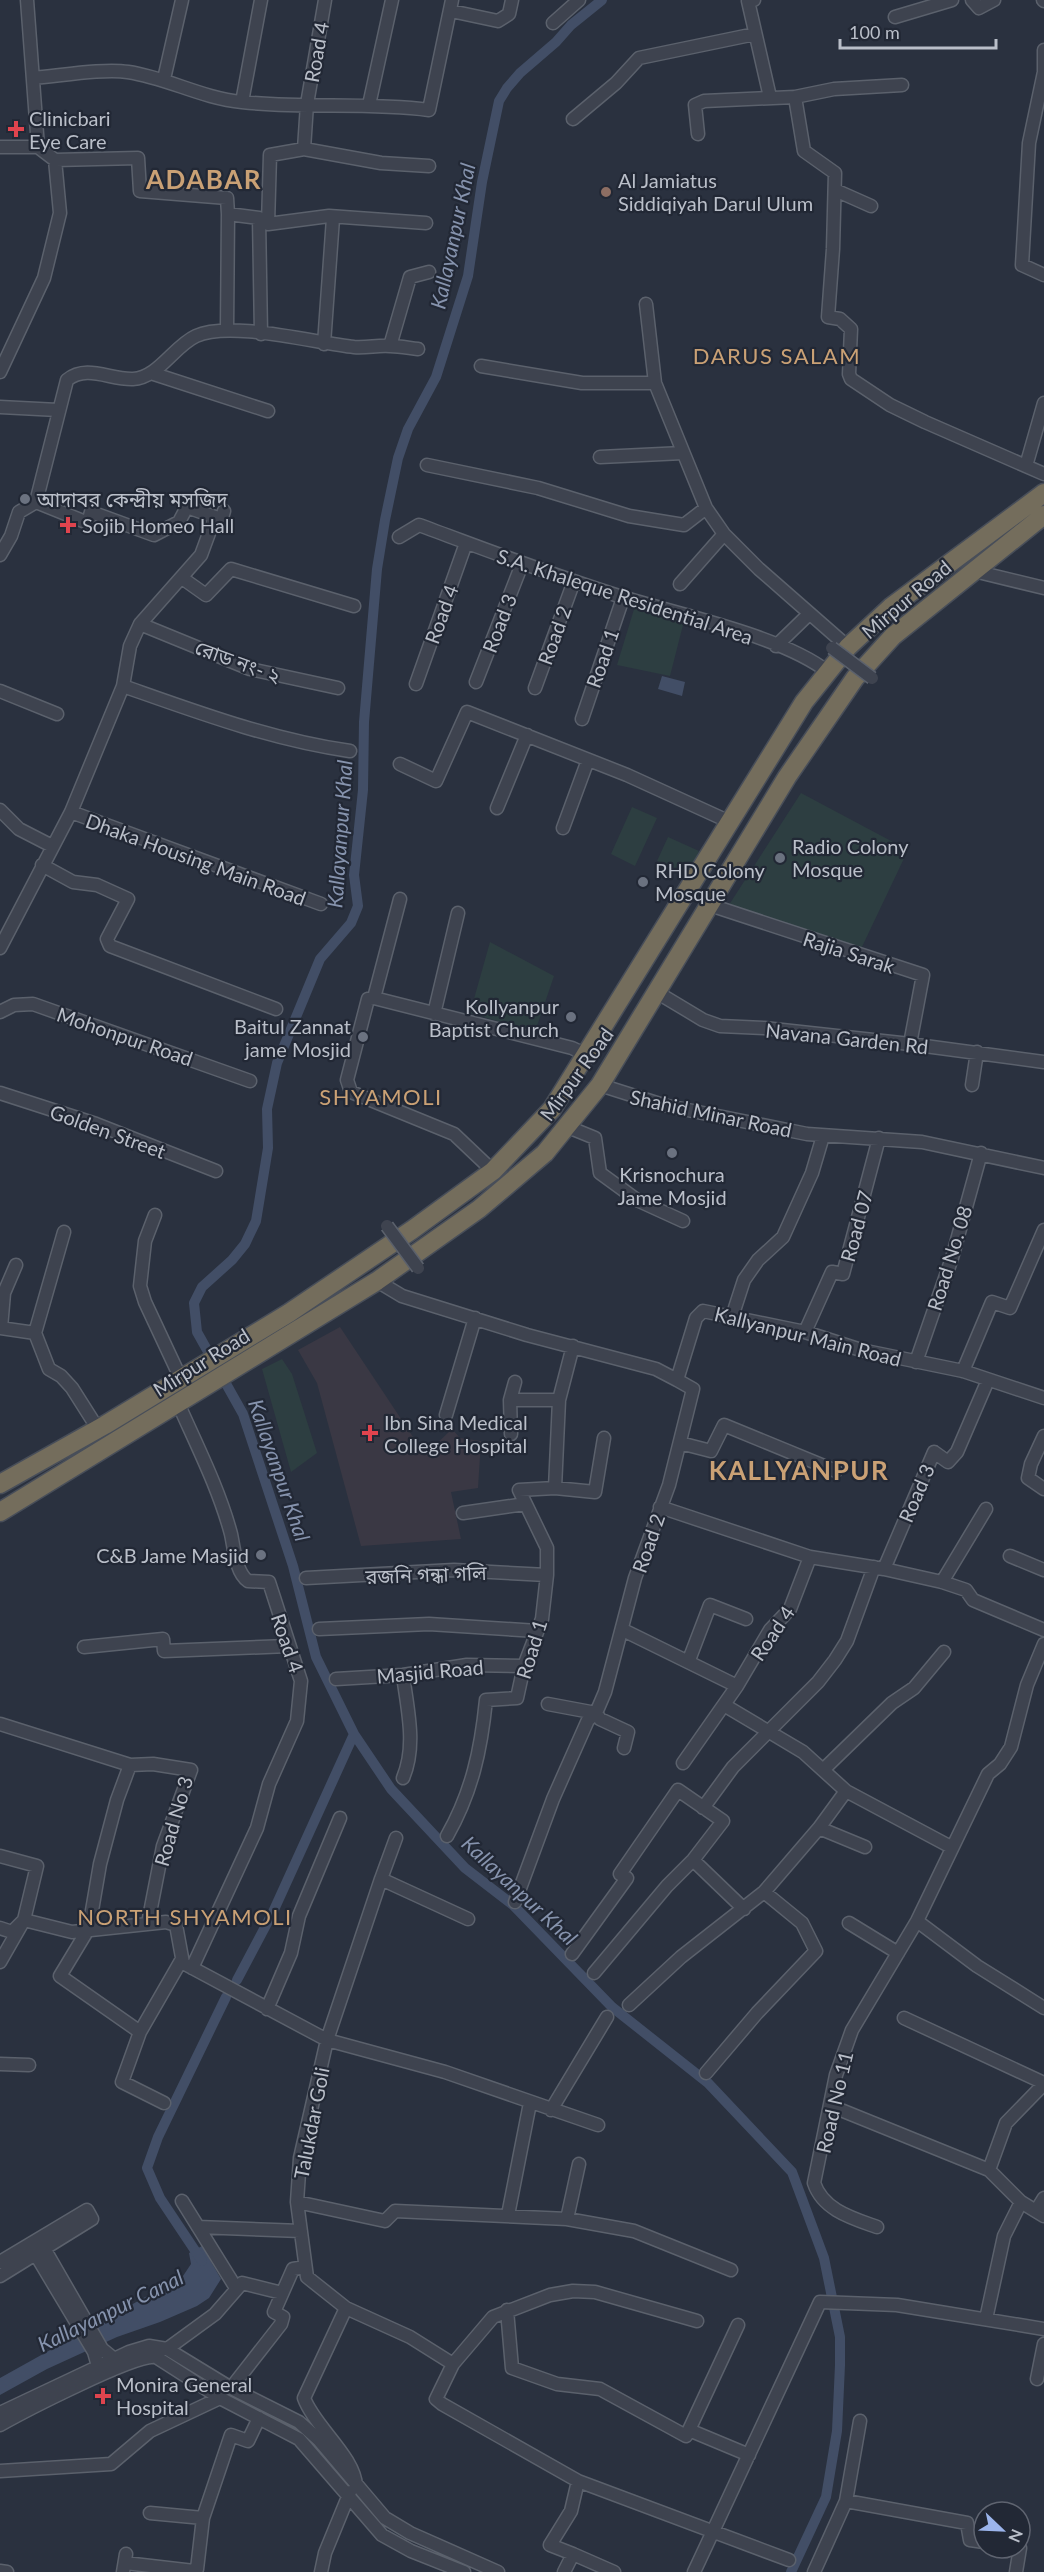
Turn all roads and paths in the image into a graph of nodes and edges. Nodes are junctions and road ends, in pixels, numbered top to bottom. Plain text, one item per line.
1 (27, 0) edge
2 (182, 0) edge
3 (261, 0) edge
4 (325, 0) edge
5 (392, 0) edge
6 (512, 0) edge
7 (579, 0) edge
8 (754, 0) edge
9 (952, 0) edge
10 (972, 0) edge
11 (994, 0) edge
12 (452, 6) edge
13 (895, 17) dead end
14 (553, 23) dead end
15 (755, 34) junction
16 (1044, 51) edge
17 (33, 78) junction
18 (164, 79) junction
19 (902, 85) dead end
20 (771, 97) junction
21 (795, 97) junction
22 (242, 102) junction
23 (307, 104) junction
24 (369, 105) junction
25 (573, 119) dead end
26 (698, 134) dead end
27 (0, 147) edge
28 (38, 147) junction
29 (304, 149) junction
30 (55, 160) junction
31 (429, 166) dead end
32 (835, 190) junction
33 (871, 206) dead end
34 (228, 214) junction
35 (333, 218) junction
36 (264, 221) junction
37 (426, 223) dead end
38 (429, 272) dead end
39 (1044, 275) edge
40 (646, 304) dead end
41 (227, 329) junction
42 (261, 334) junction
43 (324, 344) junction
44 (390, 346) junction
45 (418, 350) dead end
46 (481, 366) dead end
47 (0, 372) edge
48 (152, 373) junction
49 (655, 383) junction
50 (1044, 403) edge
51 (0, 407) edge
52 (58, 410) junction
53 (268, 411) dead end
54 (683, 453) junction
55 (600, 457) dead end
56 (427, 465) dead end
57 (1026, 466) junction
58 (1044, 474) edge
59 (1044, 493) edge
60 (36, 502) junction
61 (706, 508) junction
62 (1044, 515) edge
63 (724, 534) junction
64 (399, 537) dead end
65 (466, 543) junction
66 (0, 555) edge
67 (522, 564) junction
68 (974, 571) junction
69 (182, 578) junction
70 (574, 581) junction
71 (680, 584) dead end
72 (1044, 588) edge
73 (623, 598) junction
74 (354, 606) dead end
75 (808, 615) junction
76 (140, 624) junction
77 (776, 646) junction
78 (840, 648) junction
79 (828, 672) junction
80 (872, 678) dead end
81 (476, 682) dead end
82 (416, 684) dead end
83 (123, 686) junction
84 (338, 688) dead end
85 (535, 688) dead end
86 (847, 689) junction
87 (0, 691) edge
88 (57, 714) dead end
89 (582, 719) dead end
90 (526, 735) junction
91 (350, 751) dead end
92 (588, 760) junction
93 (400, 764) dead end
94 (497, 808) dead end
95 (0, 810) edge
96 (71, 812) junction
97 (730, 822) junction
98 (563, 828) dead end
99 (52, 846) junction
100 (42, 865) junction
101 (400, 899) dead end
102 (321, 904) dead end
103 (710, 905) junction
104 (458, 913) dead end
105 (0, 948) edge
106 (658, 993) junction
107 (374, 998) junction
108 (276, 1009) dead end
109 (0, 1012) edge
110 (434, 1014) junction
111 (910, 1044) junction
112 (977, 1052) junction
113 (587, 1054) junction
114 (1044, 1062) edge
115 (250, 1081) dead end
116 (972, 1084) dead end
117 (600, 1085) junction
118 (0, 1093) edge
119 (568, 1127) junction
120 (823, 1136) junction
121 (879, 1138) junction
122 (981, 1153) junction
123 (1044, 1168) edge
124 (216, 1171) dead end
125 (493, 1171) junction
126 (155, 1215) dead end
127 (683, 1221) dead end
128 (387, 1226) dead end
129 (1044, 1230) edge
130 (64, 1232) dead end
131 (16, 1265) dead end
132 (418, 1268) dead end
133 (377, 1281) junction
134 (732, 1317) junction
135 (475, 1318) junction
136 (0, 1328) edge
137 (805, 1332) junction
138 (36, 1334) junction
139 (573, 1346) junction
140 (237, 1355) junction
141 (916, 1362) junction
142 (963, 1371) junction
143 (187, 1375) junction
144 (677, 1380) junction
145 (988, 1380) junction
146 (514, 1382) dead end
147 (1043, 1394) edge
148 (510, 1400) junction
149 (559, 1400) junction
150 (178, 1403) junction
151 (446, 1415) dead end
152 (98, 1429) junction
153 (510, 1434) dead end
154 (1044, 1436) edge
155 (604, 1438) dead end
156 (680, 1443) junction
157 (836, 1471) dead end
158 (0, 1484) edge
159 (555, 1488) junction
160 (1044, 1489) edge
161 (525, 1503) junction
162 (660, 1507) junction
163 (986, 1509) dead end
164 (0, 1512) edge
165 (463, 1513) dead end
166 (1010, 1556) dead end
167 (810, 1557) junction
168 (879, 1568) junction
169 (1044, 1570) edge
170 (547, 1575) junction
171 (306, 1578) dead end
172 (942, 1582) junction
173 (746, 1619) dead end
174 (319, 1629) dead end
175 (623, 1630) junction
176 (1044, 1630) edge
177 (537, 1631) junction
178 (1044, 1644) edge
179 (288, 1646) junction
180 (84, 1647) dead end
181 (944, 1652) dead end
182 (689, 1660) junction
183 (524, 1666) junction
184 (403, 1675) junction
185 (336, 1679) dead end
186 (737, 1686) junction
187 (548, 1704) dead end
188 (724, 1705) junction
189 (596, 1713) junction
190 (0, 1724) edge
191 (770, 1731) junction
192 (624, 1748) dead end
193 (683, 1762) dead end
194 (130, 1765) junction
195 (824, 1769) junction
196 (403, 1778) dead end
197 (846, 1791) junction
198 (703, 1808) junction
199 (340, 1818) dead end
200 (819, 1828) junction
201 (447, 1836) dead end
202 (396, 1838) dead end
203 (865, 1847) dead end
204 (951, 1847) junction
205 (0, 1856) edge
206 (693, 1860) junction
207 (381, 1879) junction
208 (764, 1892) junction
209 (515, 1902) dead end
210 (744, 1909) junction
211 (468, 1919) dead end
212 (24, 1920) junction
213 (917, 1921) junction
214 (148, 1923) junction
215 (849, 1923) dead end
216 (0, 1928) edge
217 (89, 1928) junction
218 (898, 1953) junction
219 (572, 1954) dead end
220 (182, 1959) junction
221 (0, 1962) edge
222 (192, 1968) junction
223 (594, 1973) dead end
224 (628, 2006) dead end
225 (1044, 2008) edge
226 (267, 2009) junction
227 (607, 2017) dead end
228 (904, 2018) dead end
229 (140, 2032) junction
230 (327, 2040) junction
231 (0, 2064) edge
232 (29, 2065) dead end
233 (706, 2073) dead end
234 (1044, 2083) edge
235 (164, 2103) dead end
236 (530, 2103) junction
237 (831, 2106) junction
238 (550, 2110) junction
239 (598, 2125) dead end
240 (579, 2164) dead end
241 (989, 2170) junction
242 (1044, 2198) edge
243 (182, 2201) dead end
244 (297, 2202) junction
245 (1021, 2202) junction
246 (1040, 2213) edge
247 (508, 2215) junction
248 (567, 2219) junction
249 (198, 2227) junction
250 (877, 2227) dead end
251 (301, 2231) junction
252 (38, 2247) junction
253 (0, 2262) edge
254 (305, 2267) junction
255 (731, 2270) dead end
256 (0, 2276) edge
257 (236, 2288) junction
258 (282, 2293) junction
259 (346, 2308) junction
260 (507, 2310) junction
261 (986, 2319) junction
262 (697, 2320) dead end
263 (738, 2325) dead end
264 (1044, 2329) edge
265 (1044, 2344) edge
266 (98, 2350) junction
267 (150, 2351) junction
268 (170, 2355) junction
269 (113, 2358) junction
270 (453, 2364) junction
271 (98, 2366) junction
272 (1037, 2379) dead end
273 (231, 2388) junction
274 (220, 2398) junction
275 (0, 2412) edge
276 (259, 2418) junction
277 (860, 2421) dead end
278 (0, 2425) edge
279 (689, 2430) junction
280 (749, 2455) junction
281 (0, 2470) edge
282 (578, 2481) junction
283 (356, 2486) junction
284 (347, 2495) junction
285 (846, 2501) junction
286 (150, 2513) dead end
287 (203, 2518) junction
288 (715, 2532) junction
289 (972, 2540) edge
290 (573, 2554) junction
291 (789, 2560) dead end
292 (125, 2563) edge
293 (0, 2571) edge
294 (7, 2572) edge
295 (321, 2572) edge
296 (464, 2572) edge
297 (498, 2572) edge
298 (564, 2572) edge
299 (614, 2572) edge
300 (694, 2572) edge
301 (814, 2572) edge

1 - 17 street
2 - 18 street
3 - 22 street
4 - 23 street, Road 4
5 - 24 street
6 - 12 street
7 - 14 street
8 - 15 street
9 - 13 street
10 - 11 street
12 - 24 street
15 - 20 street
15 - 25 street
16 - 39 street
17 - 18 street
17 - 28 street
18 - 22 street
19 - 21 street
20 - 21 street
20 - 26 street
21 - 32 street
22 - 23 street
23 - 24 street
23 - 29 street, Road 4
27 - 28 street
28 - 30 street
29 - 31 street
29 - 36 street
30 - 34 street
30 - 47 street
32 - 33 street
32 - 57 street
34 - 36 street
34 - 41 street
35 - 36 street
35 - 37 street
35 - 43 street
36 - 42 street
38 - 44 street
40 - 49 street
41 - 42 street
41 - 48 street
42 - 43 street
43 - 44 street
44 - 45 street
46 - 49 street
48 - 52 street
48 - 53 street
49 - 54 street
50 - 57 street
51 - 52 street
52 - 60 street
54 - 55 street
54 - 61 street
56 - 61 street
57 - 58 street
59 - 78 highway, Mirpur Road
60 - 66 street
60 - 69 street
61 - 63 street
62 - 68 highway, Mirpur Road
63 - 71 street
63 - 75 street
64 - 65 street, S.A. Khaleque Residential Area
65 - 67 street, S.A. Khaleque Residential Area
65 - 82 street, Road 4
67 - 70 street, S.A. Khaleque Residential Area
67 - 81 street, Road 3
68 - 72 street
68 - 86 highway, Mirpur Road
69 - 74 street
69 - 76 street
70 - 73 street, S.A. Khaleque Residential Area
70 - 85 street, Road 2
73 - 77 street, S.A. Khaleque Residential Area
73 - 89 street, Road 1
75 - 77 street
75 - 78 street
76 - 83 street
76 - 84 street, রোড নং- ২
77 - 79 street, S.A. Khaleque Residential Area
78 - 79 highway, Mirpur Road
78 - 80 street, bridge
79 - 86 highway
79 - 97 highway, Mirpur Road
83 - 91 street
83 - 96 street
86 - 103 highway, Mirpur Road
87 - 88 street
90 - 92 street
90 - 93 street
90 - 94 street
92 - 97 street
92 - 98 street
95 - 99 street
96 - 99 street
96 - 102 street, Dhaka Housing Main Road
97 - 113 highway, Mirpur Road
99 - 100 street
100 - 105 street
100 - 108 street
101 - 107 street
103 - 106 highway, Mirpur Road
103 - 111 street, Rajia Sarak
104 - 110 street
106 - 111 street, Navana Garden Rd
106 - 117 highway, Mirpur Road
107 - 110 street
107 - 125 street
109 - 115 street, Mohonpur Road
110 - 113 street
111 - 112 street, Navana Garden Rd
112 - 114 street, Navana Garden Rd
112 - 116 street
113 - 125 highway, Mirpur Road
117 - 119 highway, Mirpur Road
117 - 120 street, Shahid Minar Road
118 - 124 street, Golden Street
119 - 127 street
119 - 133 highway, Mirpur Road
120 - 121 street, Shahid Minar Road
120 - 134 street
121 - 122 street, Shahid Minar Road
121 - 137 street, Road 07
122 - 123 street, Shahid Minar Road
122 - 141 street, Road No. 08
125 - 140 highway, Mirpur Road
126 - 143 street
128 - 132 street, bridge
129 - 142 street
130 - 138 street
131 - 136 street
133 - 135 street
133 - 140 highway, Mirpur Road
134 - 137 street, Kallyanpur Main Road
134 - 144 street, Kallyanpur Main Road
135 - 139 street
135 - 151 street
136 - 138 street
137 - 141 street, Kallyanpur Main Road
138 - 152 street
139 - 144 street
139 - 149 street
140 - 143 highway, Mirpur Road
140 - 150 highway, Mirpur Road
141 - 142 street, Kallyanpur Main Road
142 - 145 street, Kallyanpur Main Road
143 - 152 highway, Mirpur Road
144 - 156 street, Road 2
145 - 147 street, Kallyanpur Main Road
145 - 168 street, Road 3
146 - 148 street
148 - 149 street
148 - 153 street
149 - 159 street
150 - 164 highway, Mirpur Road
150 - 179 street, Road 4
152 - 158 highway, Mirpur Road
154 - 160 street
155 - 159 street
156 - 157 street
156 - 162 street, Road 2
159 - 161 street
161 - 165 street
161 - 170 street, Road 1
162 - 167 street
162 - 175 street, Road 2
163 - 172 street
166 - 169 street
167 - 168 street
167 - 186 street, Road 4
168 - 172 street
168 - 191 street, Road 3
170 - 171 street, রজনি গন্ধা গলি
170 - 177 street, Road 1
172 - 176 street
173 - 182 street
174 - 177 street
175 - 182 street
175 - 189 street, Road 2
177 - 183 street, Road 1
178 - 204 street, Road No 11
179 - 180 street
179 - 222 street, Road 4
181 - 195 street
182 - 186 street
183 - 184 street, Masjid Road
183 - 201 street, Road 1
184 - 185 street, Masjid Road
184 - 196 street
186 - 188 street, Road 4
187 - 189 street
188 - 191 street
188 - 193 street, Road 4
189 - 192 street
189 - 209 street, Road 2
190 - 194 street, Road No 3
191 - 195 street
191 - 198 street, Road 3
194 - 214 street, Road No 3
194 - 217 street
195 - 197 street
197 - 200 street
197 - 204 street
198 - 206 street
198 - 219 street
199 - 226 street
200 - 203 street
200 - 208 street
202 - 207 street
204 - 213 street, Road No 11
205 - 212 street
206 - 210 street
206 - 223 street
207 - 211 street
207 - 230 street
208 - 210 street
208 - 233 street
210 - 224 street
212 - 216 street
212 - 217 street
212 - 221 street
213 - 218 street, Road No 11
213 - 225 street
214 - 217 street
214 - 220 street
215 - 218 street
217 - 229 street
218 - 237 street, Road No 11
220 - 222 street, Talukdar Goli
220 - 229 street
222 - 226 street, Talukdar Goli
226 - 230 street, Talukdar Goli
227 - 238 street
228 - 234 street
229 - 235 street
230 - 236 street, Talukdar Goli
230 - 244 street, Talukdar Goli
231 - 232 street
234 - 241 street
236 - 238 street, Talukdar Goli
236 - 247 street
237 - 241 street
237 - 250 street, Road No 11
238 - 239 street, Talukdar Goli
240 - 248 street
241 - 245 street
242 - 246 street
243 - 249 street
244 - 247 street
244 - 251 street, Talukdar Goli
245 - 246 street
245 - 261 street
247 - 248 street
248 - 255 street
249 - 251 street
249 - 257 street
251 - 254 street, Talukdar Goli
252 - 253 street
252 - 256 street
252 - 266 street
254 - 258 street
254 - 259 street
257 - 258 street
257 - 268 street
258 - 273 street
259 - 270 street
259 - 283 street
260 - 262 street
260 - 270 street
260 - 279 street
261 - 264 street
261 - 280 street
263 - 279 street
265 - 272 street
266 - 269 street
266 - 271 street
267 - 268 street
267 - 269 street
267 - 278 street
268 - 273 street
268 - 274 street
269 - 271 street
270 - 282 street
271 - 275 street
273 - 283 street
274 - 276 street
274 - 281 street
276 - 284 street
276 - 287 street
277 - 285 street
279 - 280 street
280 - 288 street
282 - 288 street
282 - 290 street
283 - 284 street
283 - 297 street
284 - 295 street
284 - 296 street
285 - 289 street
285 - 301 street
286 - 287 street
287 - 292 street
288 - 291 street
288 - 300 street
290 - 298 street
290 - 299 street
293 - 294 street

